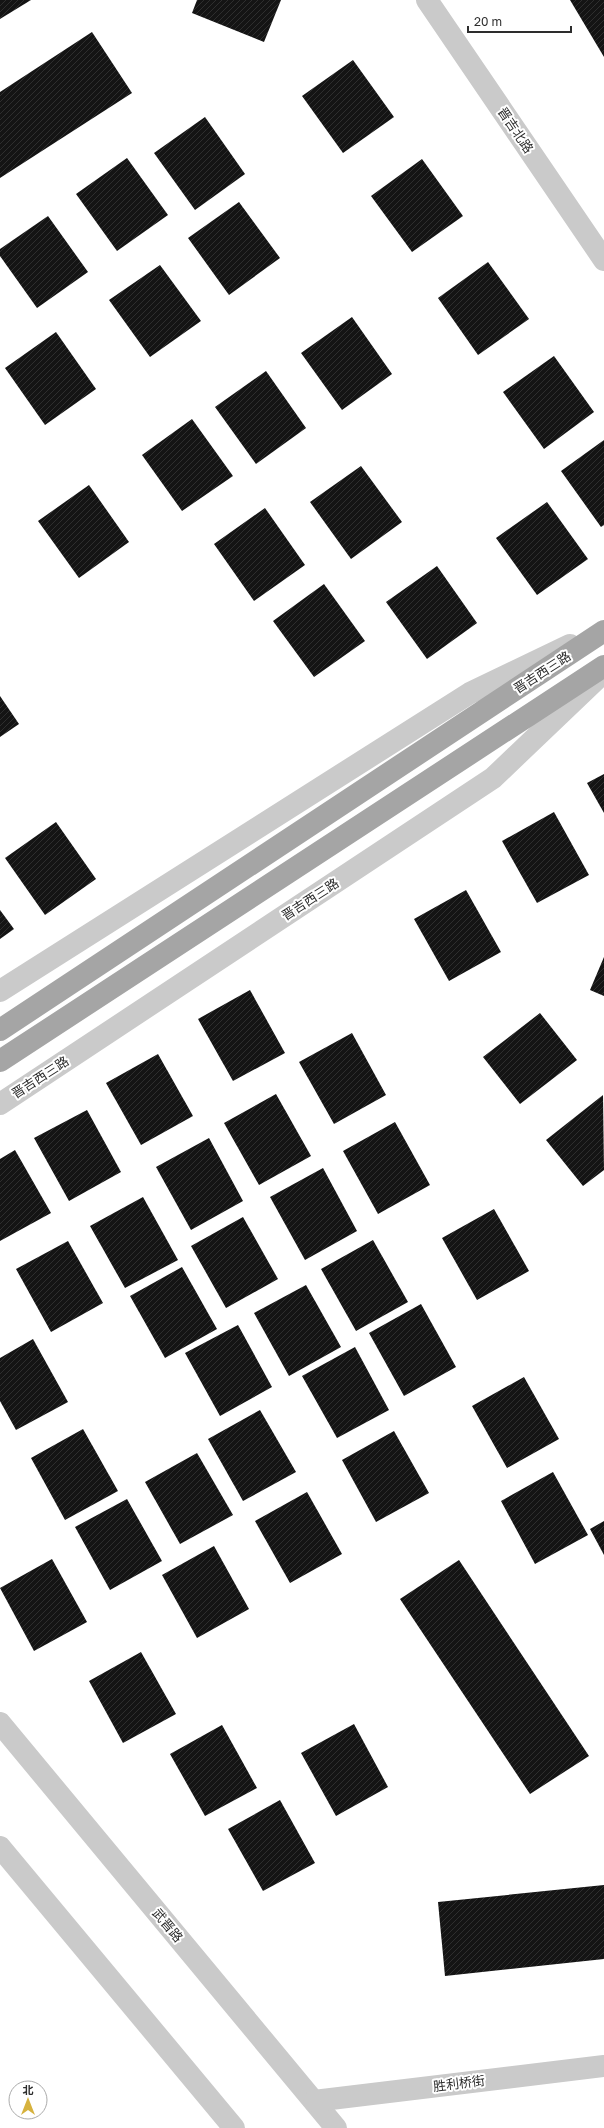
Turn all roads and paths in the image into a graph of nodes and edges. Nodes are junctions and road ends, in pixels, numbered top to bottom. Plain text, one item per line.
1 (431, 1) edge
2 (604, 260) edge
3 (604, 630) edge
4 (604, 666) edge
5 (604, 673) edge
6 (0, 991) edge
7 (0, 1030) edge
8 (0, 1061) edge
9 (0, 1104) edge
10 (0, 1723) edge
11 (0, 1847) edge
12 (604, 2066) edge
13 (314, 2101) junction
14 (234, 2128) edge
15 (336, 2128) edge

1 - 2 street, 晋吉北路
3 - 6 street, 晋吉西三路
3 - 7 main road, 晋吉西三路
4 - 8 main road
5 - 9 street, 晋吉西三路
10 - 13 street, 武晋路
11 - 14 street
12 - 13 street, 胜利桥街
13 - 15 street, 武晋路

